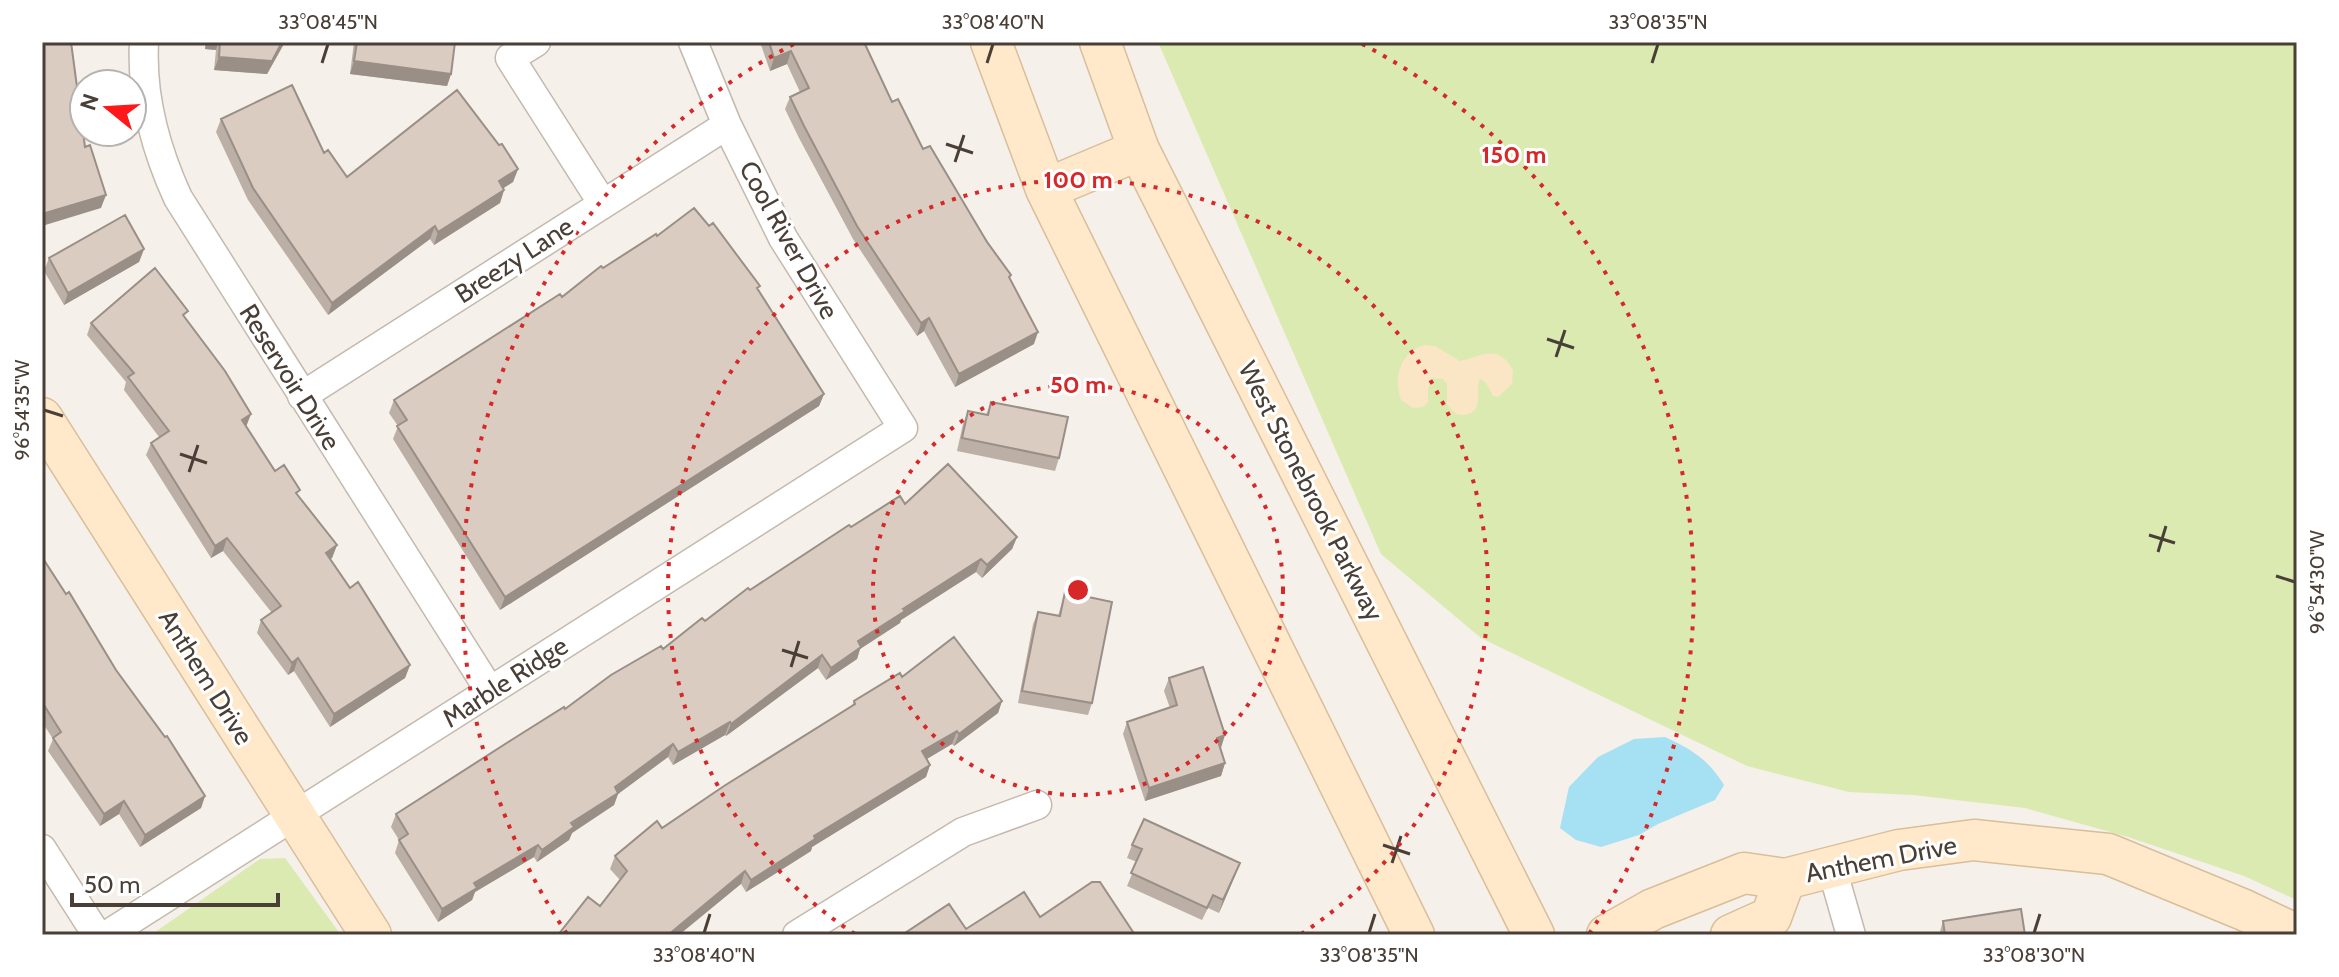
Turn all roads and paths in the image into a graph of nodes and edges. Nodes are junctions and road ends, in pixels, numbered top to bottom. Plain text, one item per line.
1 (144, 42) edge
2 (536, 42) edge
3 (693, 42) edge
4 (991, 42) edge
5 (1100, 42) edge
6 (727, 125) junction
7 (1139, 150) junction
8 (1046, 189) junction
9 (603, 204) junction
10 (302, 396) junction
11 (42, 418) edge
12 (903, 428) joint
13 (490, 691) junction
14 (1037, 805) dead end
15 (295, 815) junction
16 (42, 849) edge
17 (1831, 865) junction
18 (1785, 879) junction
19 (97, 935) edge
20 (107, 935) edge
21 (371, 935) edge
22 (797, 935) edge
23 (1414, 935) edge
24 (1534, 935) edge
25 (1607, 935) edge
26 (1731, 935) edge
27 (1851, 935) edge
28 (2297, 935) edge

1 - 10 street, Reservoir Drive
2 - 9 street
3 - 6 street, Cool River Drive
4 - 8 street
5 - 7 street, West Stonebrook Parkway
6 - 9 street, Breezy Lane
6 - 12 street, Cool River Drive
7 - 8 street
7 - 24 street, West Stonebrook Parkway
8 - 23 street
9 - 10 street, Breezy Lane
10 - 13 street, Reservoir Drive
11 - 15 street, Anthem Drive
12 - 13 street, Marble Ridge
13 - 15 street, Marble Ridge
14 - 22 street
15 - 20 street, Marble Ridge
15 - 21 street, Anthem Drive
16 - 19 street
17 - 18 street, Anthem Drive
17 - 27 street
17 - 28 street, Anthem Drive
18 - 25 street, Anthem Drive
18 - 26 street, Anthem Drive

